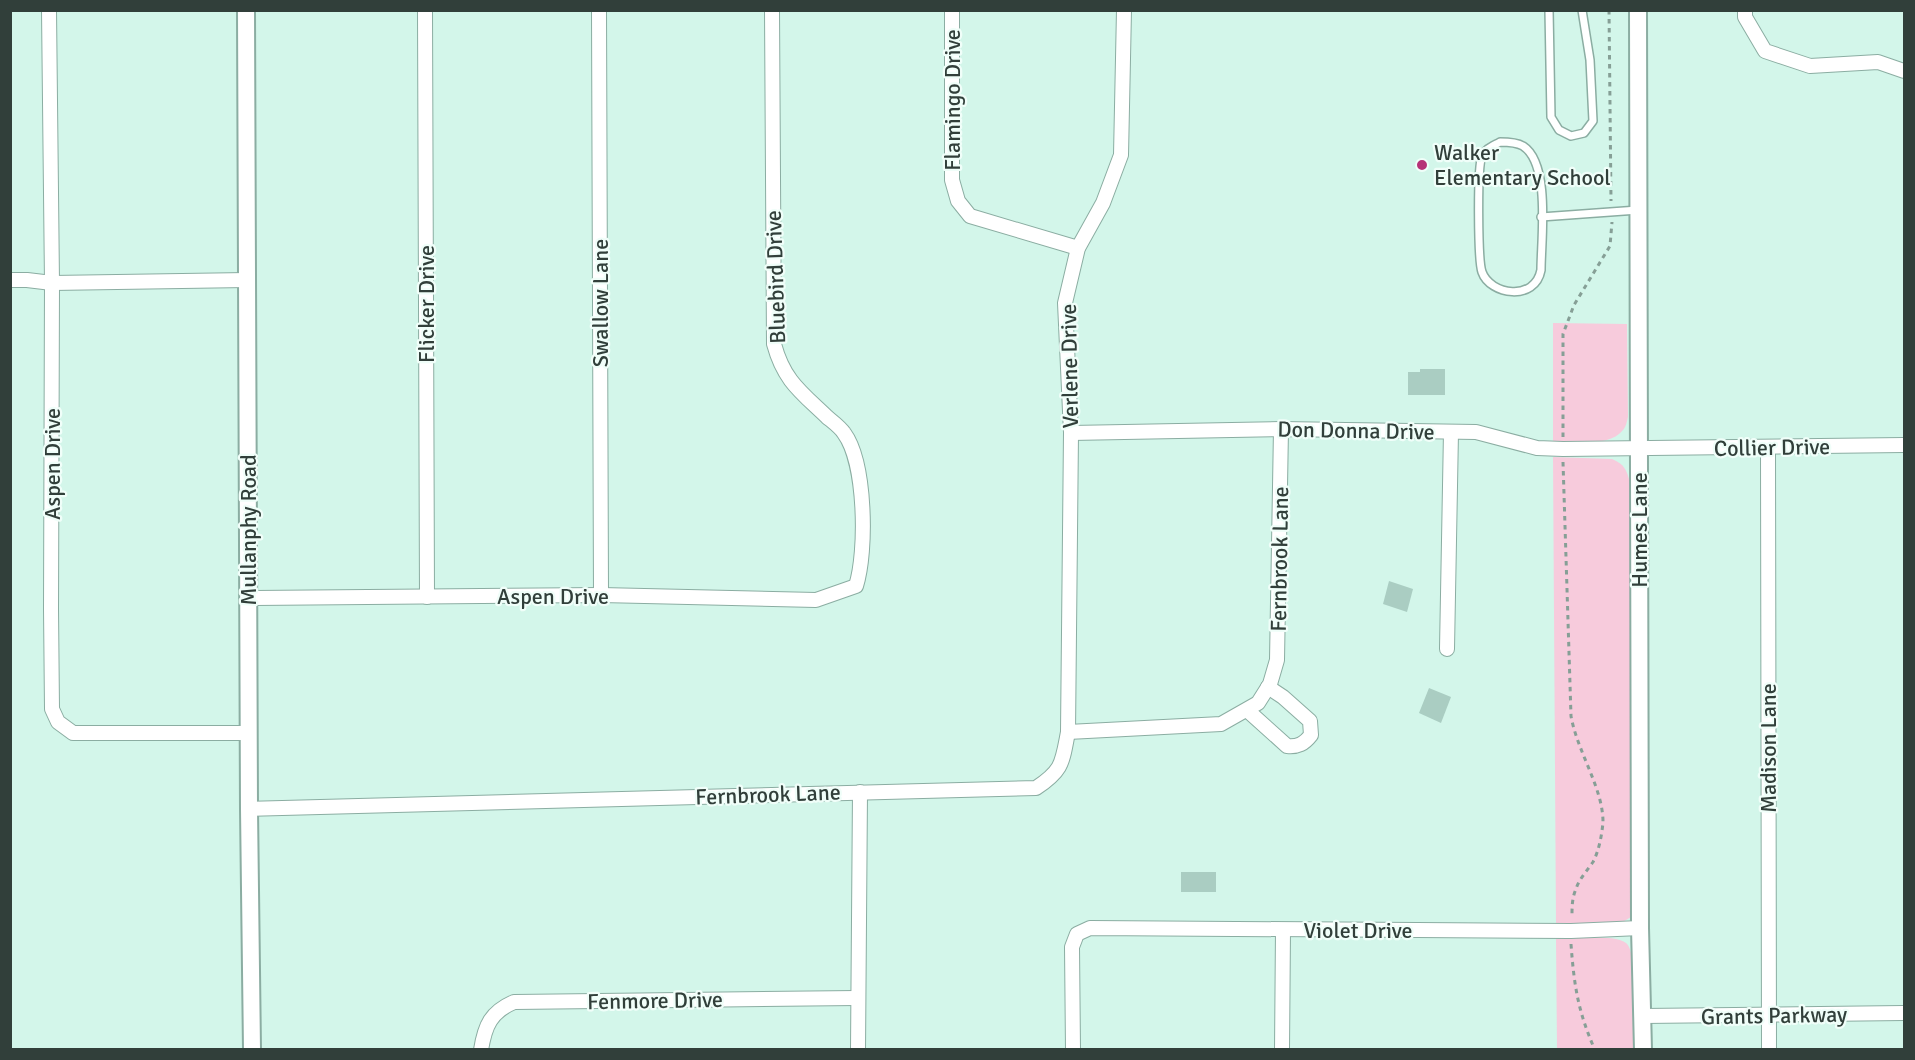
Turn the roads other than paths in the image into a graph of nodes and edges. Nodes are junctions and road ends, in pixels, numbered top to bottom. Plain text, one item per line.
1 (49, 10) edge
2 (246, 10) edge
3 (425, 10) edge
4 (599, 10) edge
5 (772, 10) edge
6 (952, 10) edge
7 (1124, 10) edge
8 (1549, 10) edge
9 (1582, 10) edge
10 (1638, 10) edge
11 (1745, 10) edge
12 (1905, 71) edge
13 (1638, 210) junction
14 (1541, 217) junction
15 (1078, 248) junction
16 (10, 280) edge
17 (247, 280) junction
18 (52, 283) junction
19 (1281, 429) junction
20 (1451, 432) junction
21 (1071, 433) junction
22 (1905, 445) edge
23 (1768, 447) junction
24 (1639, 448) junction
25 (856, 586) joint
26 (601, 596) junction
27 (427, 597) junction
28 (248, 598) junction
29 (1447, 649) dead end
30 (1268, 687) junction
31 (1247, 710) junction
32 (1068, 732) junction
33 (249, 733) junction
34 (860, 792) junction
35 (249, 808) junction
36 (1640, 928) junction
37 (1282, 930) junction
38 (857, 998) junction
39 (1905, 1012) edge
40 (1767, 1015) junction
41 (1642, 1016) junction
42 (252, 1050) edge
43 (481, 1050) edge
44 (858, 1050) edge
45 (1073, 1050) edge
46 (1282, 1050) edge
47 (1643, 1050) edge
48 (1769, 1050) edge

1 - 18 street, Aspen Drive
2 - 17 street, Mullanphy Road
3 - 27 street, Flicker Drive
4 - 26 street, Swallow Lane
5 - 25 street, Bluebird Drive
6 - 15 street, Flamingo Drive
7 - 15 street, Verlene Drive
8 - 9 lane
10 - 13 street, Humes Lane
11 - 12 street
13 - 14 lane
13 - 24 street, Humes Lane
14 - 14 lane
15 - 21 street, Verlene Drive
16 - 18 street
17 - 18 street
17 - 28 street, Mullanphy Road
18 - 33 street, Aspen Drive
19 - 20 street, Don Donna Drive
19 - 21 street, Don Donna Drive
19 - 30 street, Fernbrook Lane
20 - 24 street, Don Donna Drive
20 - 29 street
21 - 32 street, Verlene Drive
22 - 23 street, Collier Drive
23 - 24 street, Collier Drive
23 - 40 street, Madison Lane
24 - 36 street, Humes Lane
25 - 26 street, Aspen Drive
26 - 27 street, Aspen Drive
27 - 28 street, Aspen Drive
28 - 33 street, Mullanphy Road
30 - 31 street, Fernbrook Lane
30 - 31 street
31 - 32 street, Fernbrook Lane
32 - 34 street, Fernbrook Lane
33 - 35 street, Mullanphy Road
34 - 35 street, Fernbrook Lane
34 - 38 street
35 - 42 street, Mullanphy Road
36 - 37 street, Violet Drive
36 - 41 street, Humes Lane
37 - 45 street, Violet Drive
37 - 46 street
38 - 43 street, Fenmore Drive
38 - 44 street
39 - 40 street, Grants Parkway
40 - 41 street, Grants Parkway
40 - 48 street, Madison Lane
41 - 47 street, Humes Lane

